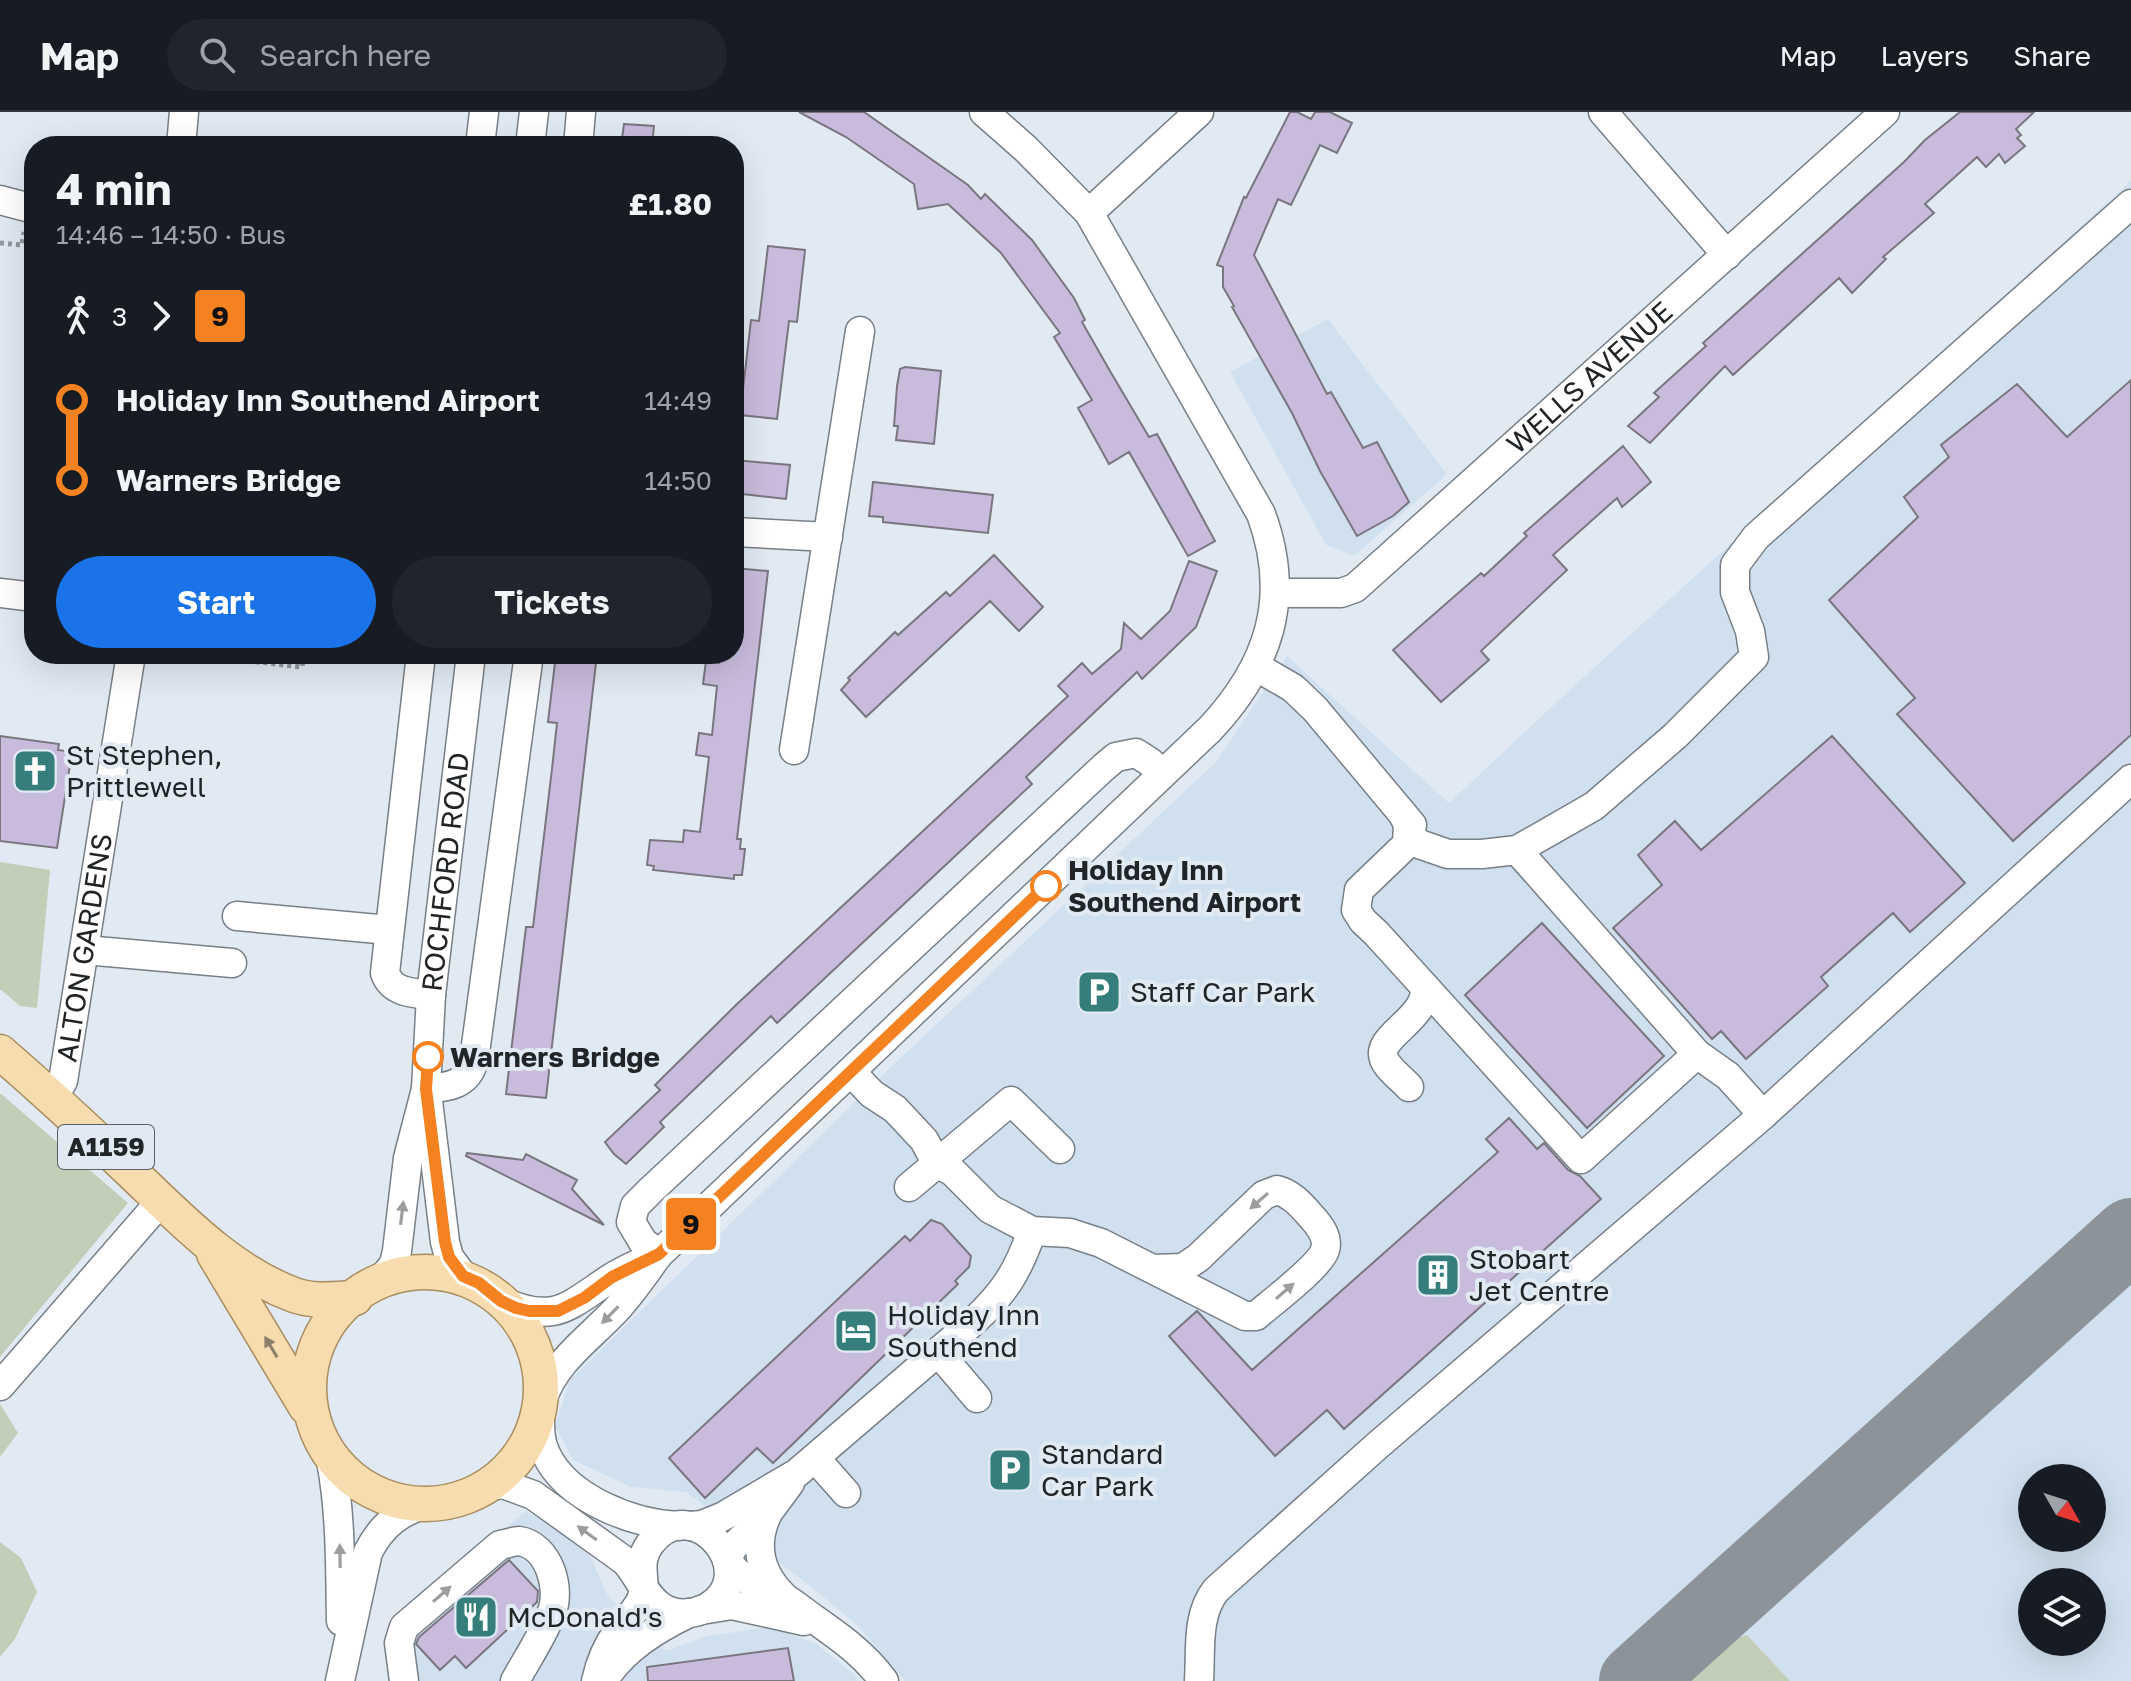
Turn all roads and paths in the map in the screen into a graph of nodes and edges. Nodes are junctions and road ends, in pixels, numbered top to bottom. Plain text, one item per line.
1 (184, 112) edge
2 (484, 112) edge
3 (534, 112) edge
4 (581, 112) edge
5 (984, 112) edge
6 (1199, 112) edge
7 (1603, 112) edge
8 (1885, 112) edge
9 (182, 136) edge
10 (481, 136) edge
11 (531, 136) edge
12 (579, 136) edge
13 (0, 200) edge
14 (2131, 204) edge
15 (24, 206) edge
16 (1089, 213) junction
17 (1727, 255) junction
18 (860, 331) dead end
19 (744, 533) edge
20 (828, 537) junction
21 (0, 593) edge
22 (1275, 593) junction
23 (24, 596) edge
24 (129, 664) edge
25 (275, 664) edge
26 (302, 664) edge
27 (420, 664) edge
28 (470, 664) edge
29 (528, 664) edge
30 (1257, 667) junction
31 (794, 750) dead end
32 (1162, 774) junction
33 (2131, 779) edge
34 (1410, 830) junction
35 (1517, 850) junction
36 (237, 916) dead end
37 (389, 930) junction
38 (85, 950) junction
39 (232, 963) dead end
40 (1425, 987) junction
41 (431, 995) junction
42 (0, 1052) edge
43 (1697, 1054) junction
44 (851, 1072) junction
45 (1409, 1087) dead end
46 (426, 1089) junction
47 (53, 1097) junction
48 (1763, 1115) junction
49 (1060, 1149) dead end
50 (937, 1164) junction
51 (909, 1187) dead end
52 (161, 1201) junction
53 (1021, 1225) junction
54 (209, 1245) junction
55 (659, 1254) junction
56 (1154, 1269) junction
57 (463, 1276) junction
58 (366, 1291) junction
59 (501, 1301) junction
60 (938, 1352) junction
61 (0, 1386) edge
62 (977, 1398) dead end
63 (541, 1408) junction
64 (310, 1415) junction
65 (331, 1461) junction
66 (806, 1465) junction
67 (481, 1488) junction
68 (846, 1493) dead end
69 (430, 1502) junction
70 (767, 1514) junction
71 (686, 1526) junction
72 (727, 1560) junction
73 (643, 1585) junction
74 (785, 1598) junction
75 (695, 1612) junction
76 (824, 1626) junction
77 (404, 1627) junction
78 (341, 1672) edge
79 (386, 1681) edge
80 (404, 1681) edge
81 (515, 1681) edge
82 (596, 1681) edge
83 (603, 1681) edge
84 (884, 1681) edge
85 (1199, 1681) edge

1 - 9 street
2 - 10 street
3 - 11 street
4 - 12 street
5 - 16 street
6 - 16 street
7 - 17 street
8 - 17 street, WELLS AVENUE
13 - 15 street
14 - 35 street
16 - 22 street
17 - 22 street, WELLS AVENUE
18 - 20 street
19 - 20 street
20 - 31 street
21 - 23 street
22 - 30 street
24 - 38 street, ALTON GARDENS
25 - 26 path
27 - 37 street
28 - 41 street, ROCHFORD ROAD
29 - 46 street
30 - 32 street
30 - 34 street
32 - 44 street
32 - 55 street
33 - 48 street
34 - 35 street
34 - 40 street
35 - 43 street
36 - 37 street
37 - 41 street
38 - 39 street
38 - 47 street, ALTON GARDENS
40 - 43 street
40 - 45 street
41 - 46 street, ROCHFORD ROAD
42 - 47 main road, A1159
43 - 48 street
44 - 50 street
44 - 55 street
46 - 57 street, ROCHFORD ROAD
58 -> 46 street, ROCHFORD ROAD
47 - 52 main road, A1159
48 - 85 street
49 - 50 street
50 - 51 street
50 - 53 street
52 - 54 main road, A1159
52 - 61 street
53 - 56 street
53 - 60 street
54 - 58 main road, A1159
64 -> 54 main road, A1159
55 - 59 street
55 -> 63 street
56 -> 56 street
57 - 58 main road, A1159
57 - 59 main road, A1159
58 - 64 main road, A1159
59 - 63 main road, A1159
60 - 62 street
60 - 66 street
63 - 67 main road, A1159
63 - 71 street
64 - 65 main road, A1159
65 - 69 main road, A1159
78 -> 65 street
66 - 68 street
66 - 70 street
66 - 71 street
67 - 69 main road, A1159
73 -> 67 street
69 - 78 street
70 - 72 street
70 - 74 street
71 - 72 street
71 - 73 street
72 - 74 street
72 - 75 street
73 - 75 street
73 - 82 street
74 - 76 street
75 - 76 street
75 - 83 street
76 - 84 street
77 - 79 street
77 - 80 street
77 -> 81 street

